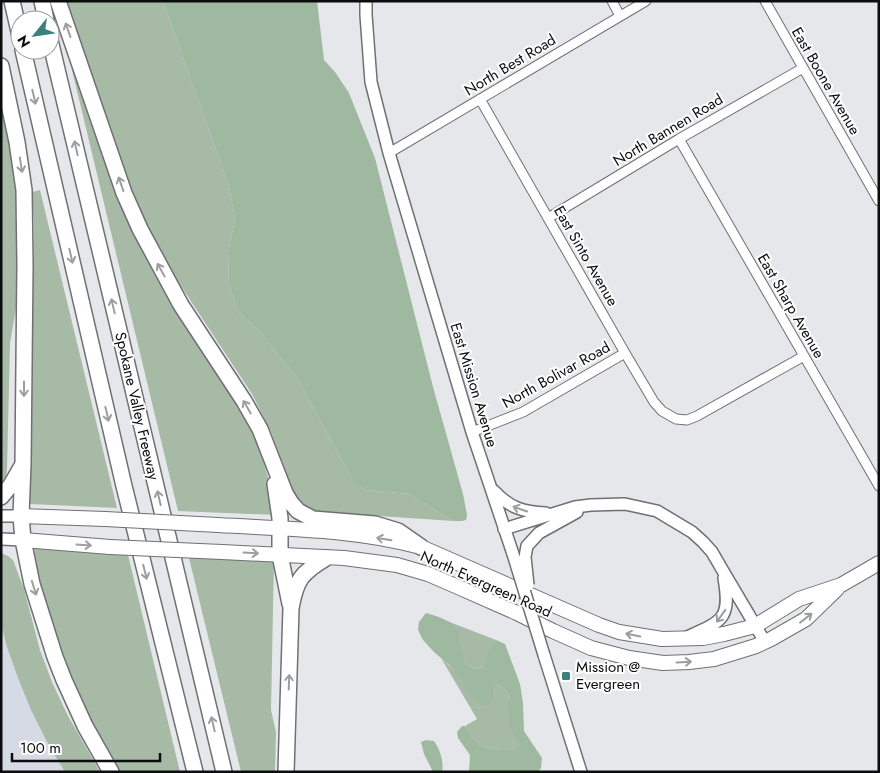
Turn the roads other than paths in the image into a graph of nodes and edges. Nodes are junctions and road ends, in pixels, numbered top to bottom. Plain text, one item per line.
1 (58, 1) edge
2 (366, 1) edge
3 (612, 1) edge
4 (646, 1) edge
5 (765, 1) edge
6 (620, 16) junction
7 (25, 60) edge
8 (55, 60) edge
9 (1, 66) edge
10 (803, 68) junction
11 (480, 99) junction
12 (679, 139) junction
13 (389, 152) junction
14 (879, 201) edge
15 (548, 218) junction
16 (625, 353) junction
17 (804, 356) junction
18 (472, 432) junction
19 (269, 451) junction
20 (23, 464) junction
21 (879, 486) edge
22 (491, 488) junction
23 (1, 497) edge
24 (591, 505) junction
25 (556, 513) junction
26 (1, 516) edge
27 (20, 516) junction
28 (280, 528) junction
29 (504, 528) junction
30 (1, 539) edge
31 (23, 540) junction
32 (421, 547) junction
33 (280, 555) junction
34 (326, 558) junction
35 (879, 563) edge
36 (723, 571) junction
37 (841, 585) junction
38 (530, 607) junction
39 (291, 608) junction
40 (755, 626) junction
41 (682, 639) junction
42 (764, 642) junction
43 (111, 772) edge
44 (195, 772) edge
45 (224, 772) edge
46 (286, 772) edge
47 (581, 772) edge

19 -> 1 highway
2 - 13 street, East Mission Avenue
3 - 6 street
4 - 6 street, North Best Road
5 - 10 street, East Boone Avenue
6 - 11 street, North Best Road
7 -> 44 highway, Spokane Valley Freeway
45 -> 8 highway, Spokane Valley Freeway
9 -> 20 highway
10 - 12 street, North Bannen Road
10 - 14 street, East Boone Avenue
11 - 13 street, North Best Road
11 - 15 street, East Sinto Avenue
12 - 15 street, North Bannen Road
12 - 17 street, East Sharp Avenue
13 - 18 street, East Mission Avenue
15 - 16 street, East Sinto Avenue
16 - 17 street, East Sinto Avenue
16 - 18 street, North Bolivar Road
17 - 21 street, East Sharp Avenue
18 - 22 street, East Mission Avenue
19 - 28 highway
19 - 32 highway
20 - 23 highway
20 - 27 highway
25 -> 22 street
22 - 29 street, East Mission Avenue
24 - 25 street
24 - 36 street
24 - 38 street, bridge
25 - 29 street
26 - 27 street, North Evergreen Road
27 - 28 main road, North Evergreen Road, bridge
27 - 31 highway
32 -> 28 main road, North Evergreen Road
28 - 33 highway
29 - 38 street, East Mission Avenue, bridge
30 - 31 street, North Evergreen Road
31 -> 33 main road, North Evergreen Road, bridge
31 -> 43 highway
41 -> 32 main road, North Evergreen Road
33 - 34 main road, North Evergreen Road
33 - 39 highway
34 - 39 highway
34 -> 42 main road, North Evergreen Road
35 - 37 main road, North Evergreen Road
36 - 40 street
36 -> 41 street
37 - 40 main road, North Evergreen Road
42 -> 37 main road, North Evergreen Road
38 - 47 street, East Mission Avenue, bridge
46 -> 39 highway
40 - 41 main road, North Evergreen Road
40 - 42 street

